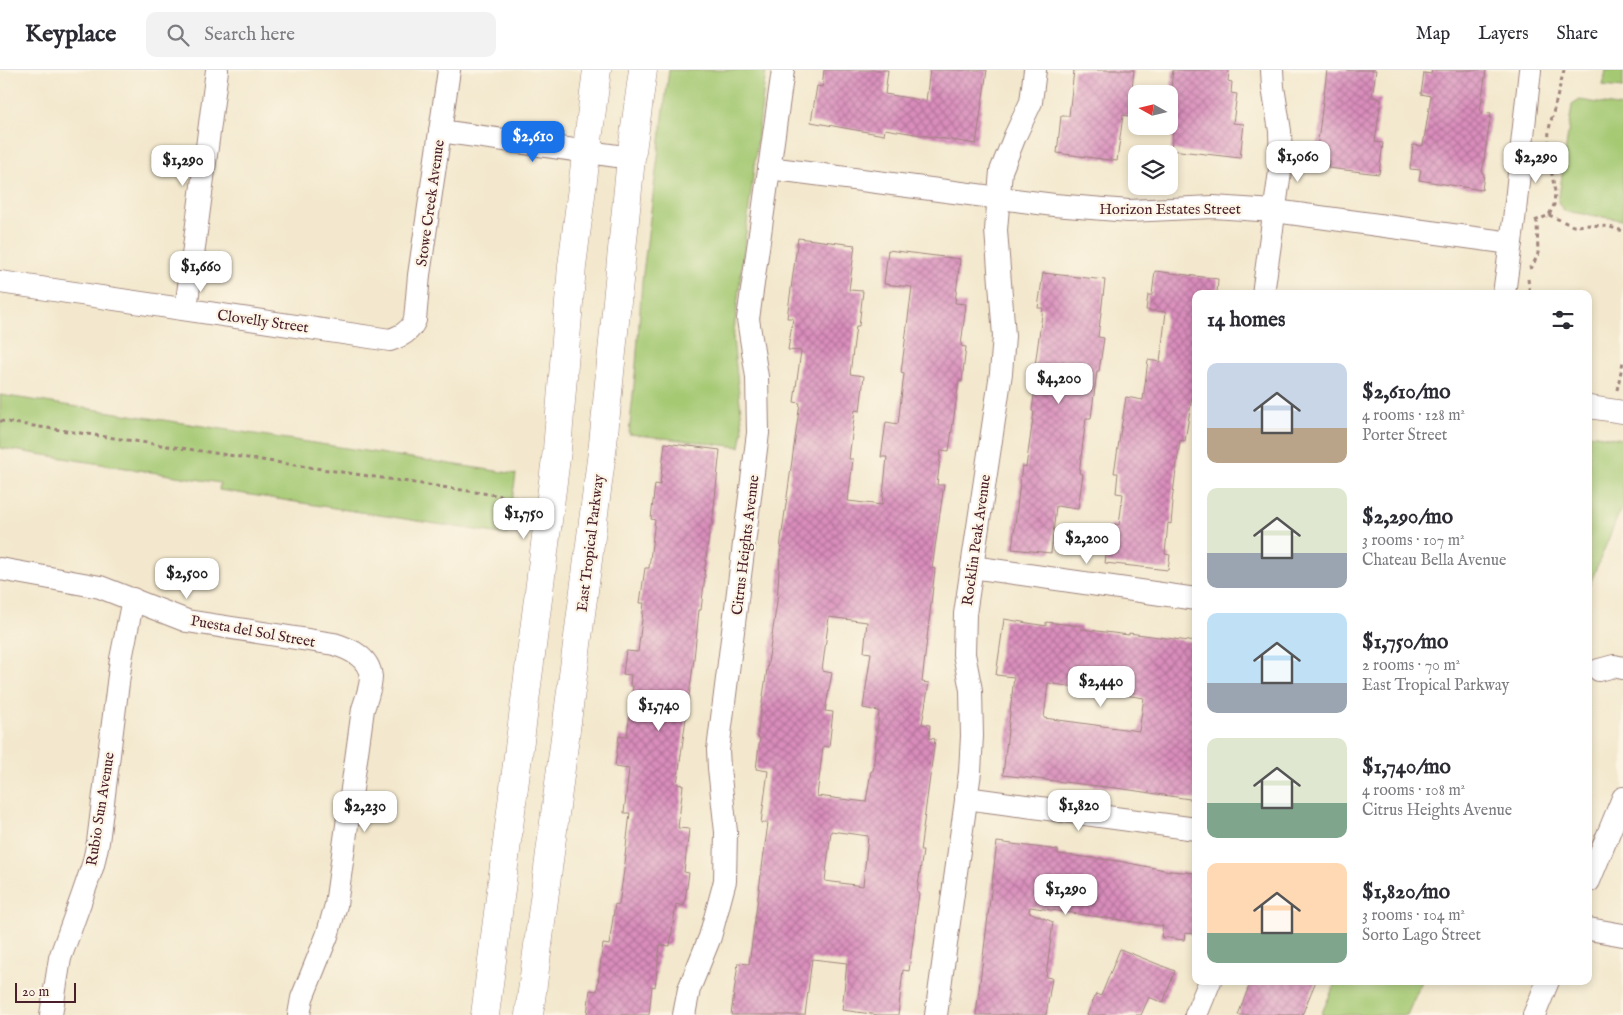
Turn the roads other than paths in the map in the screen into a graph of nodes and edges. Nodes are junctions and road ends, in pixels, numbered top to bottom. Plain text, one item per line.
1 (216, 70) edge
2 (449, 70) edge
3 (597, 70) edge
4 (642, 70) edge
5 (783, 70) edge
6 (1036, 70) edge
7 (1272, 70) edge
8 (1530, 70) edge
9 (440, 131) junction
10 (586, 152) junction
11 (631, 158) junction
12 (769, 168) junction
13 (999, 199) junction
14 (1275, 211) junction
15 (1511, 243) junction
16 (0, 282) edge
17 (1264, 290) edge
18 (1505, 290) edge
19 (186, 310) junction
20 (407, 332) joint
21 (1592, 407) edge
22 (1623, 412) edge
23 (972, 567) junction
24 (0, 569) edge
25 (1192, 598) edge
26 (133, 599) junction
27 (1623, 668) edge
28 (1599, 670) dead end
29 (966, 798) junction
30 (1623, 798) edge
31 (1192, 828) edge
32 (1592, 874) edge
33 (1592, 930) edge
34 (1623, 935) edge
35 (1208, 985) edge
36 (1546, 985) edge
37 (51, 1015) edge
38 (299, 1015) edge
39 (485, 1015) edge
40 (529, 1015) edge
41 (684, 1015) edge
42 (936, 1015) edge
43 (1196, 1015) edge
44 (1534, 1015) edge

1 - 19 street
2 - 9 street, Stowe Creek Avenue
3 - 10 main road
4 - 11 main road, East Tropical Parkway
5 - 12 street, Citrus Heights Avenue
6 - 13 street, Rocklin Peak Avenue
7 - 14 street
8 - 15 street
9 - 10 street
9 - 20 street, Stowe Creek Avenue
10 - 11 street
10 - 39 main road
11 - 40 main road, East Tropical Parkway
12 - 13 street, Horizon Estates Street
12 - 41 street, Citrus Heights Avenue
13 - 14 street, Horizon Estates Street
13 - 23 street, Rocklin Peak Avenue
14 - 15 street, Horizon Estates Street
14 - 17 street
15 - 18 street
16 - 19 street, Clovelly Street
19 - 20 street, Clovelly Street
21 - 22 street
23 - 25 street
23 - 29 street, Rocklin Peak Avenue
24 - 26 street, Puesta del Sol Street
26 - 37 street, Rubio Sun Avenue
26 - 38 street, Puesta del Sol Street
27 - 28 street
29 - 31 street
29 - 42 street, Rocklin Peak Avenue
30 - 32 street
33 - 34 street
35 - 43 street
36 - 44 street

